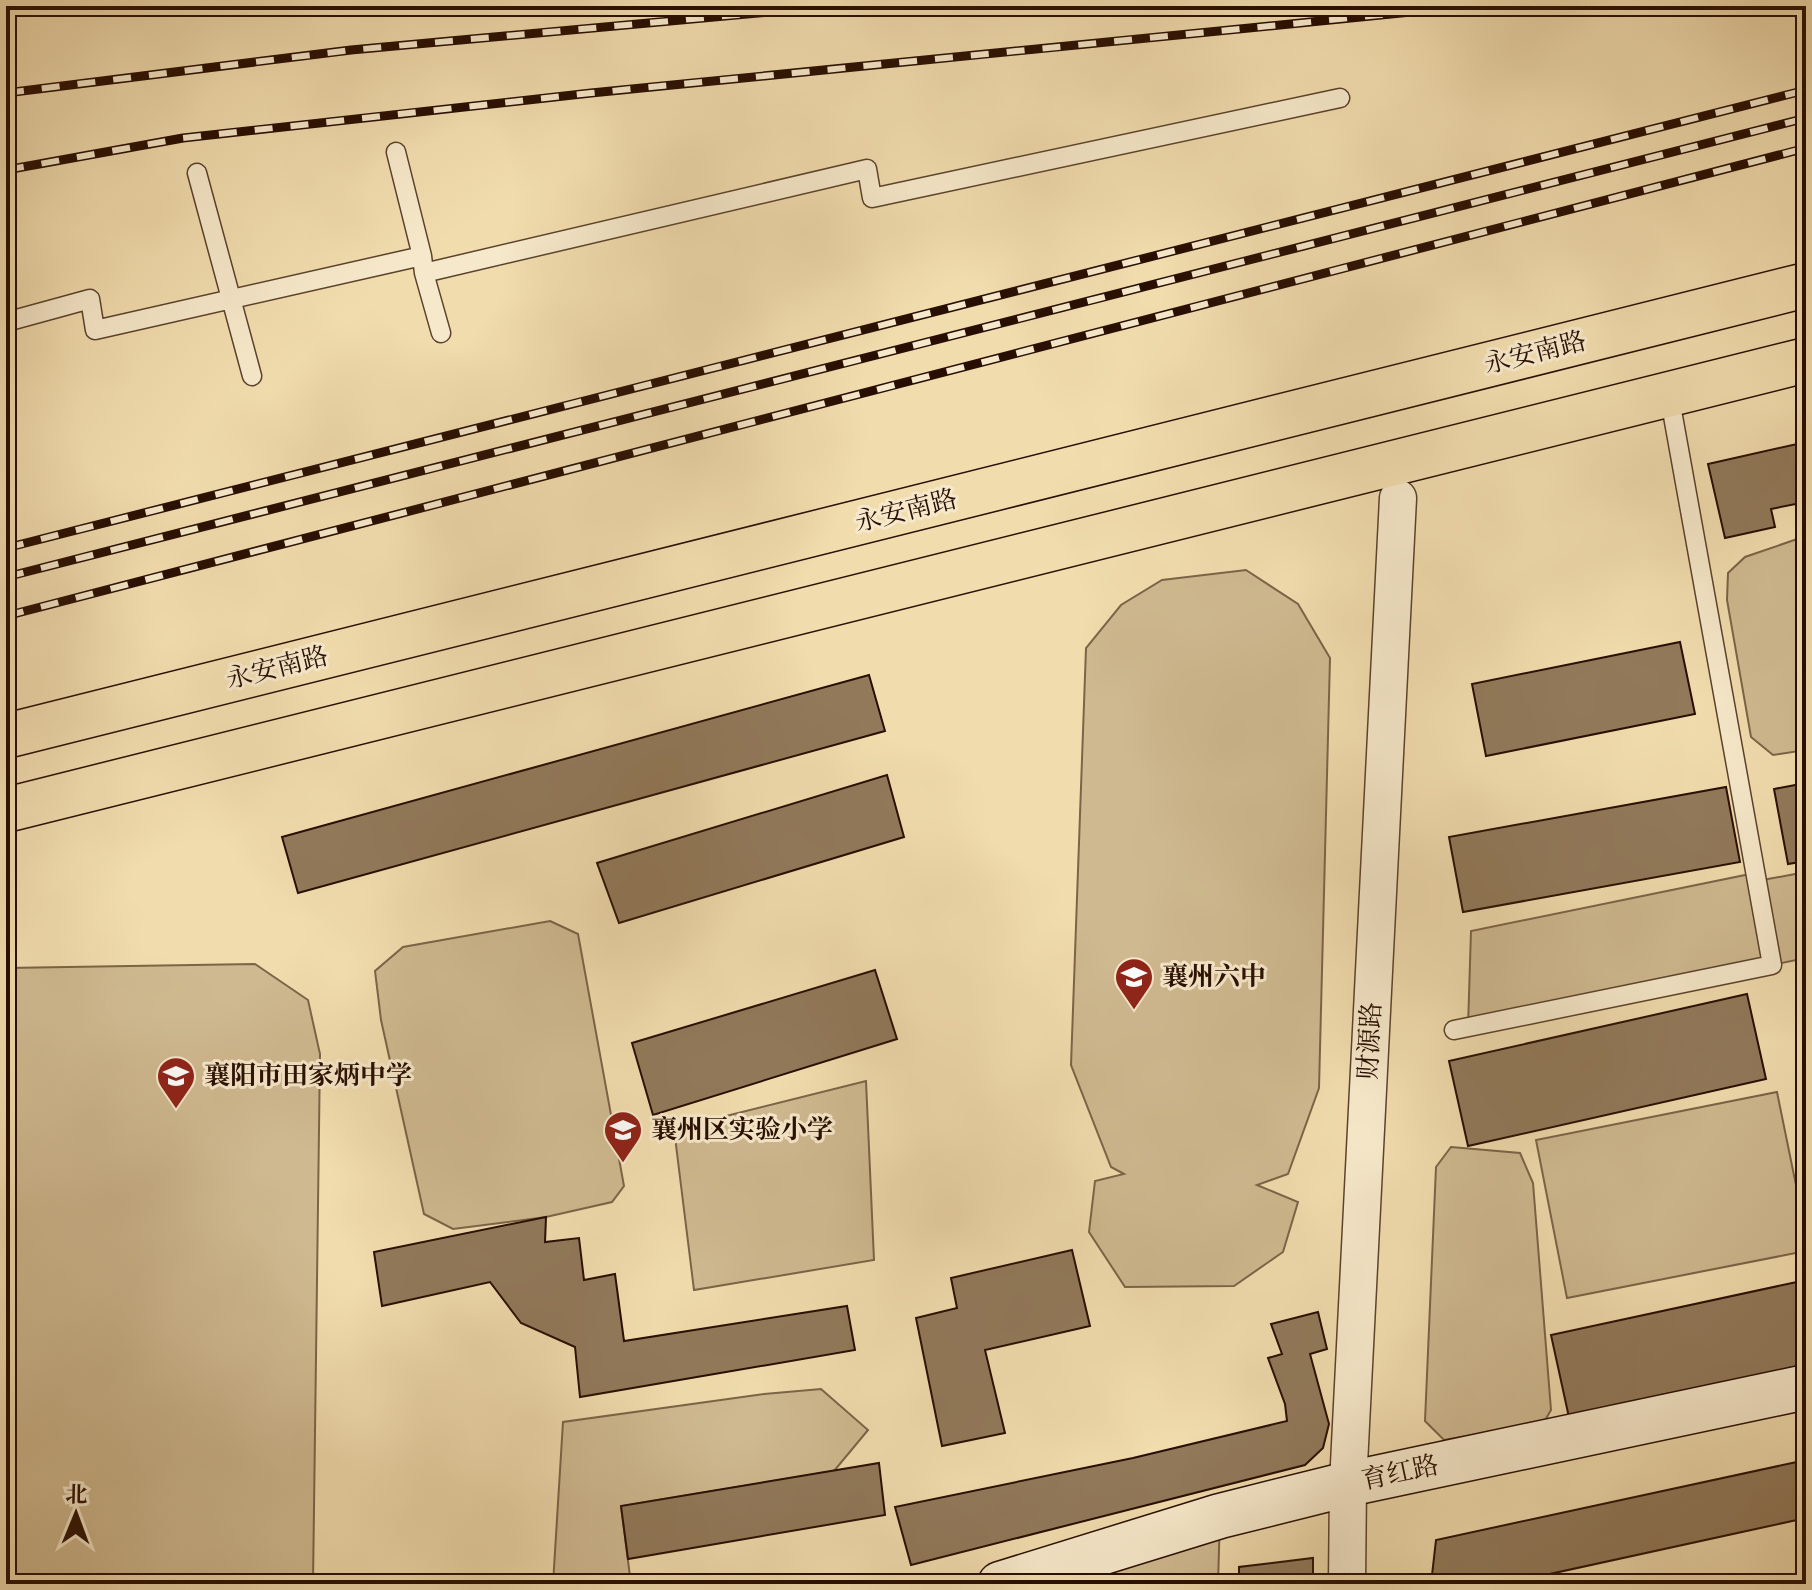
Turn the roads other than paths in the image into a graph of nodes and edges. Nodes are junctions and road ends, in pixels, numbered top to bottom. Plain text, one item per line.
1 (1340, 98) dead end
2 (396, 152) dead end
3 (197, 173) dead end
4 (423, 264) junction
5 (1806, 285) edge
6 (231, 299) junction
7 (6, 322) edge
8 (441, 333) dead end
9 (1806, 360) edge
10 (252, 376) dead end
11 (1669, 394) junction
12 (1398, 498) dead end
13 (6, 736) edge
14 (6, 810) edge
15 (1454, 1030) dead end
16 (1806, 1387) edge
17 (1348, 1484) junction
18 (1000, 1584) edge
19 (1347, 1584) edge

1 - 4 lane
2 - 4 lane
3 - 6 lane
4 - 6 lane
4 - 8 lane
5 - 13 main road, 永安南路
6 - 7 lane
6 - 10 lane
9 - 11 main road
11 - 14 main road
11 - 15 lane
12 - 17 street, 财源路
16 - 17 street, 育红路
17 - 18 street, 育红路
17 - 19 street, 财源路

